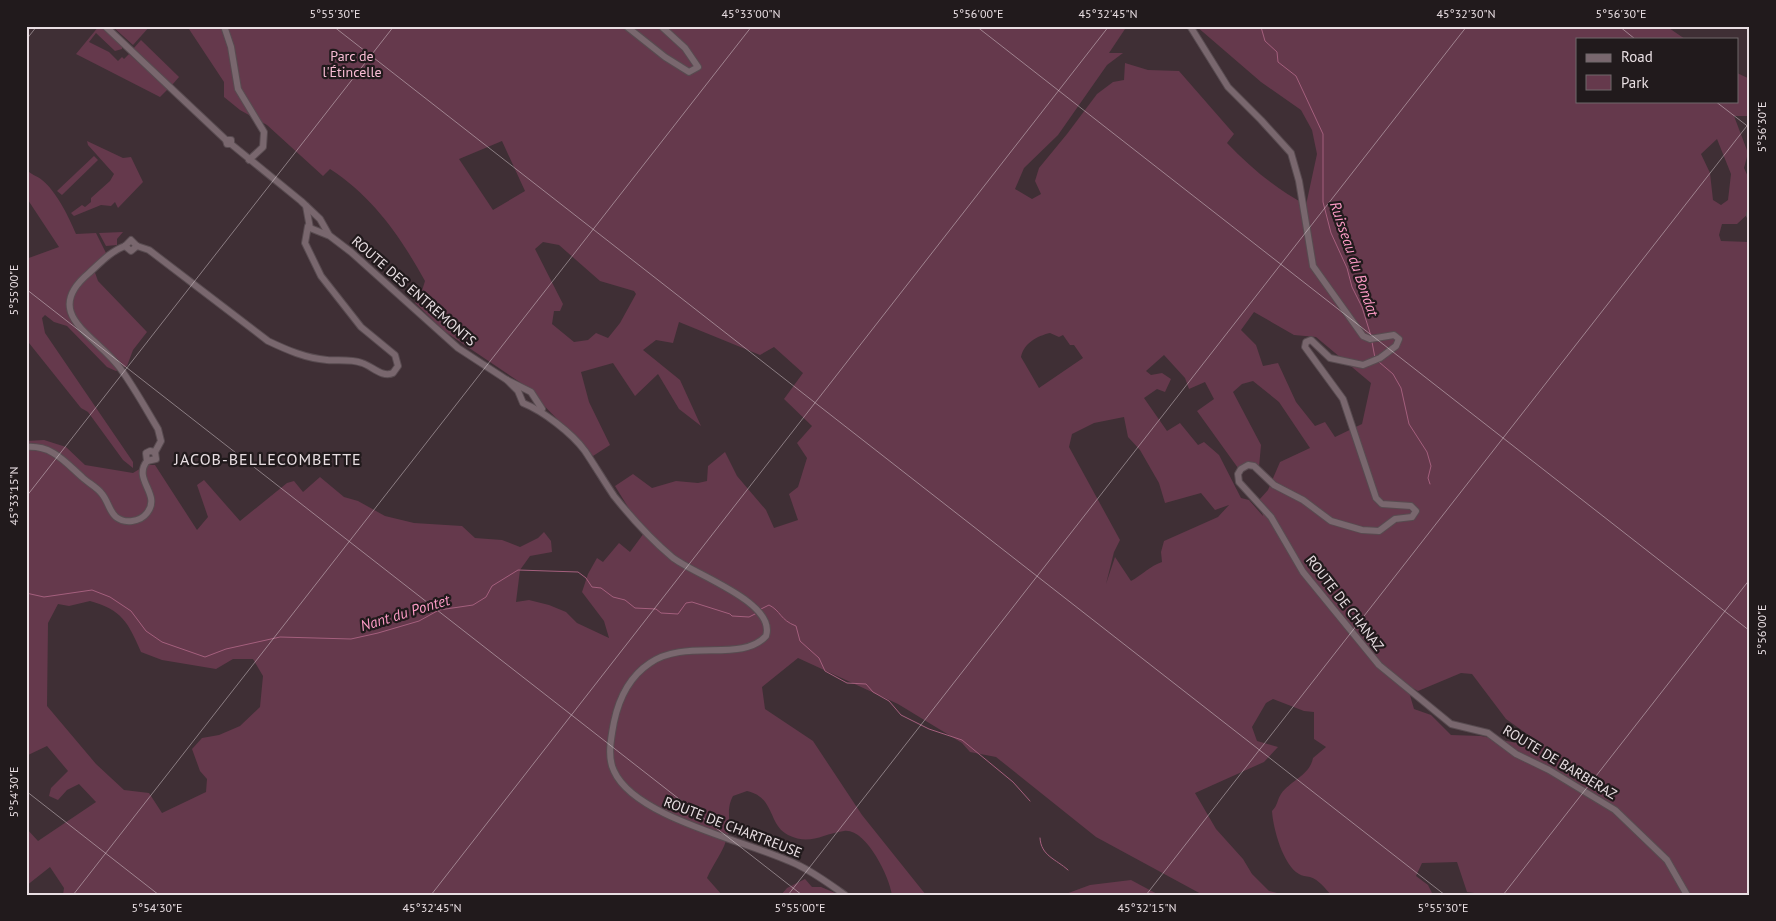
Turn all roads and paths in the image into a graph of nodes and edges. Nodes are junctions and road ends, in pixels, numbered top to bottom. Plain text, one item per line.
1 (105, 26) edge
2 (224, 26) edge
3 (626, 26) edge
4 (661, 26) edge
5 (1190, 26) edge
6 (249, 160) junction
7 (306, 206) junction
8 (317, 217) junction
9 (308, 224) junction
10 (322, 224) junction
11 (315, 230) junction
12 (330, 236) junction
13 (304, 238) junction
14 (507, 380) junction
15 (526, 391) junction
16 (520, 397) junction
17 (534, 398) junction
18 (528, 404) junction
19 (553, 423) junction
20 (26, 447) edge
21 (1398, 681) joint
22 (617, 777) joint
23 (845, 895) edge
24 (1687, 895) edge

1 - 6 street, ROUTE DES ENTREMONTS
2 - 6 street
3 - 4 street
5 - 21 street, ROUTE DE CHANAZ
6 - 7 street, ROUTE DES ENTREMONTS
7 - 8 street, ROUTE DES ENTREMONTS
7 - 9 street
8 - 9 street
8 - 10 street, ROUTE DES ENTREMONTS
9 - 11 street, ROUTE DES ENTREMONTS
9 - 13 street
10 - 11 street
10 - 12 street, ROUTE DES ENTREMONTS
11 - 12 street, ROUTE DES ENTREMONTS
11 - 13 street
12 - 14 street, ROUTE DES ENTREMONTS
13 - 20 street
14 - 15 street, ROUTE DES ENTREMONTS
14 - 16 street, ROUTE DES ENTREMONTS
15 - 16 street
15 - 17 street, ROUTE DES ENTREMONTS
16 - 18 street, ROUTE DES ENTREMONTS
17 - 18 street
17 - 19 street, ROUTE DES ENTREMONTS
18 - 19 street, ROUTE DES ENTREMONTS
19 - 22 street, ROUTE DES ENTREMONTS
21 - 24 street, ROUTE DE BARBERAZ
22 - 23 street, ROUTE DE CHARTREUSE

